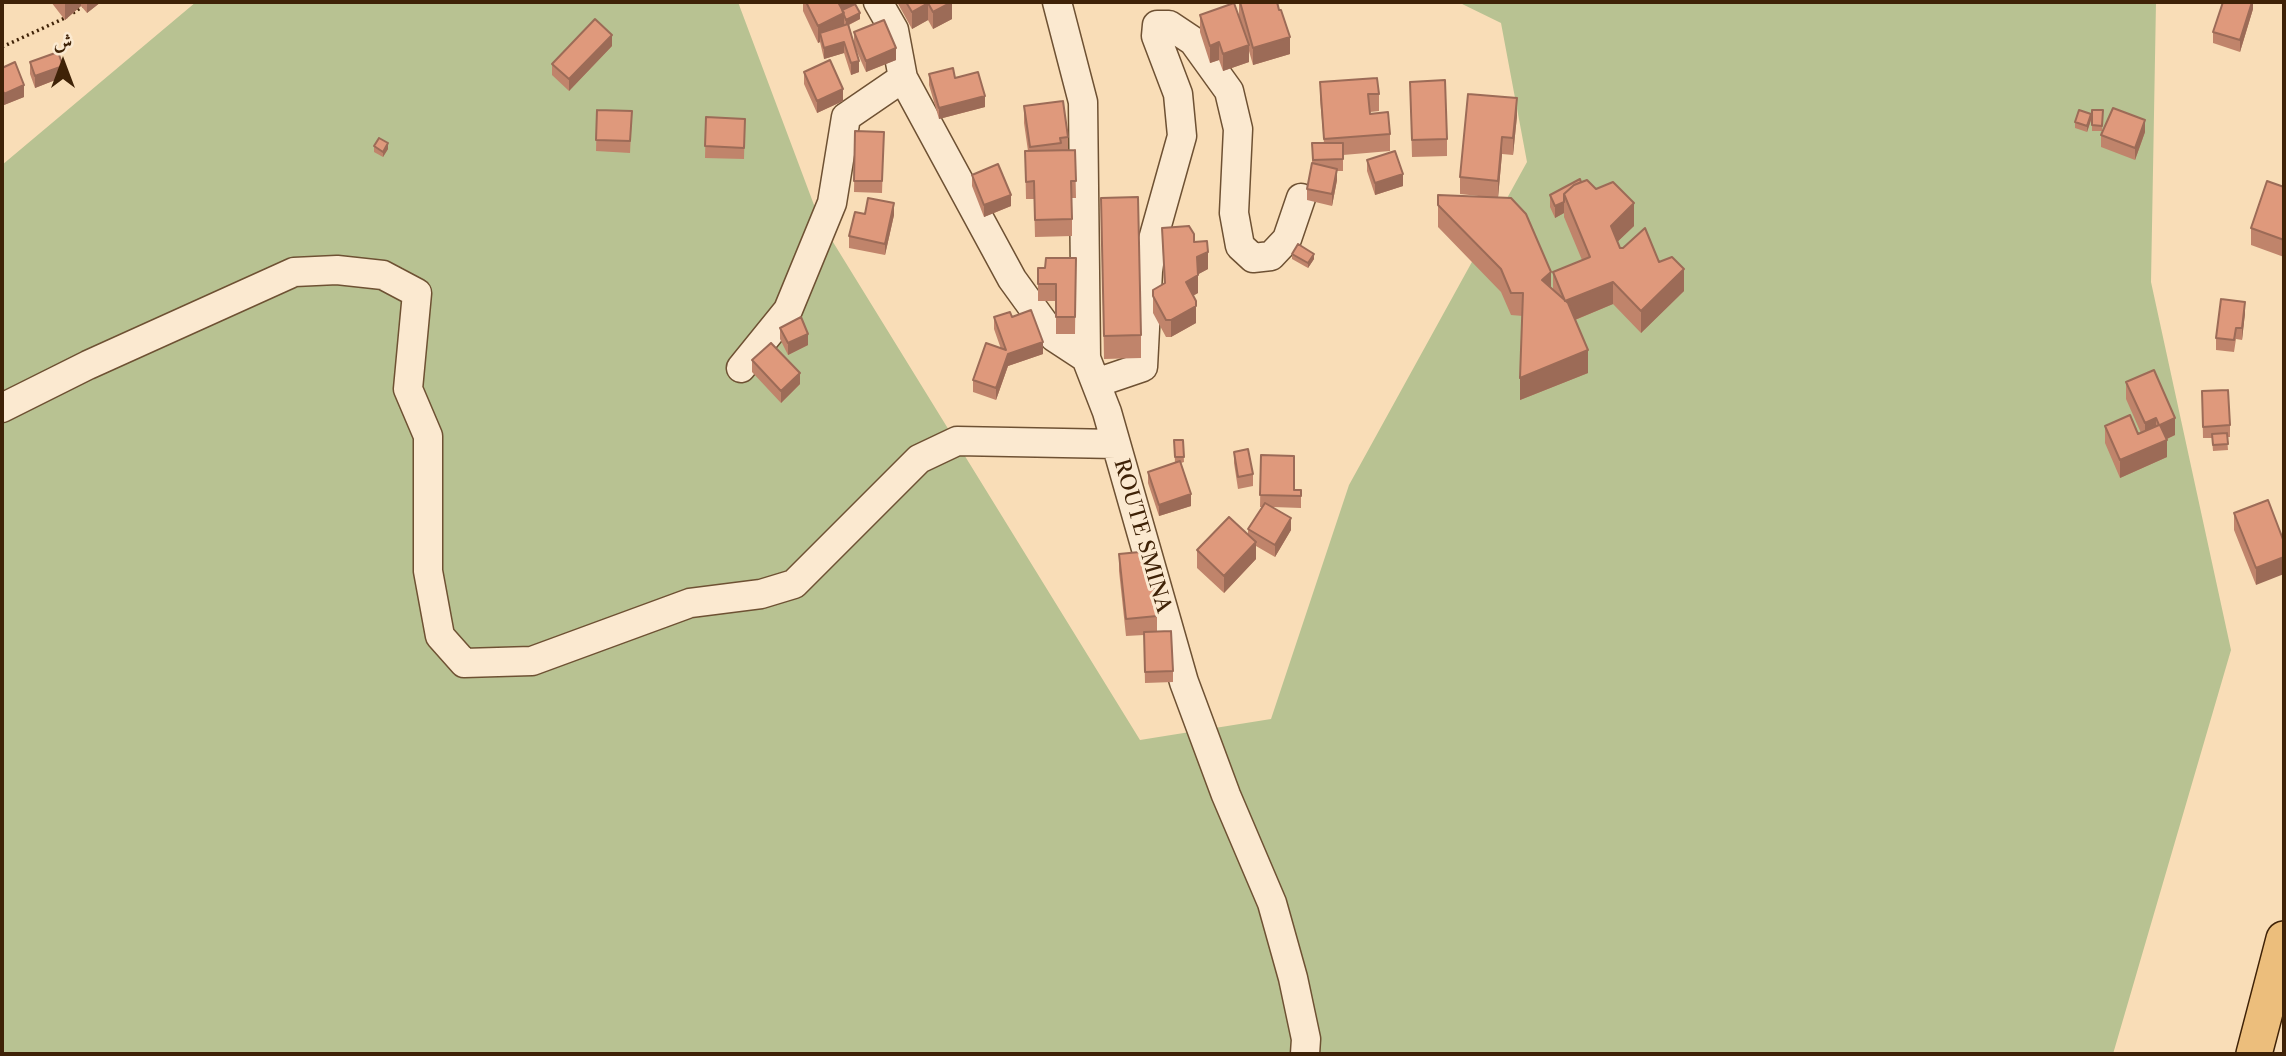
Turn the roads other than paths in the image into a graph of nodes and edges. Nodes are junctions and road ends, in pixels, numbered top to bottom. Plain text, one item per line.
1 (878, 2) edge
2 (1058, 2) edge
3 (903, 78) junction
4 (1301, 198) dead end
5 (741, 368) dead end
6 (1091, 371) junction
7 (2, 408) edge
8 (1116, 444) junction
9 (2284, 939) edge
10 (1305, 1054) edge
11 (2254, 1054) edge

1 - 3 street
2 - 6 street, ROUTE SMINA
3 - 5 street
3 - 6 street
4 - 6 street
6 - 8 street, ROUTE SMINA
7 - 8 street
8 - 10 street, ROUTE SMINA
9 - 11 main road

